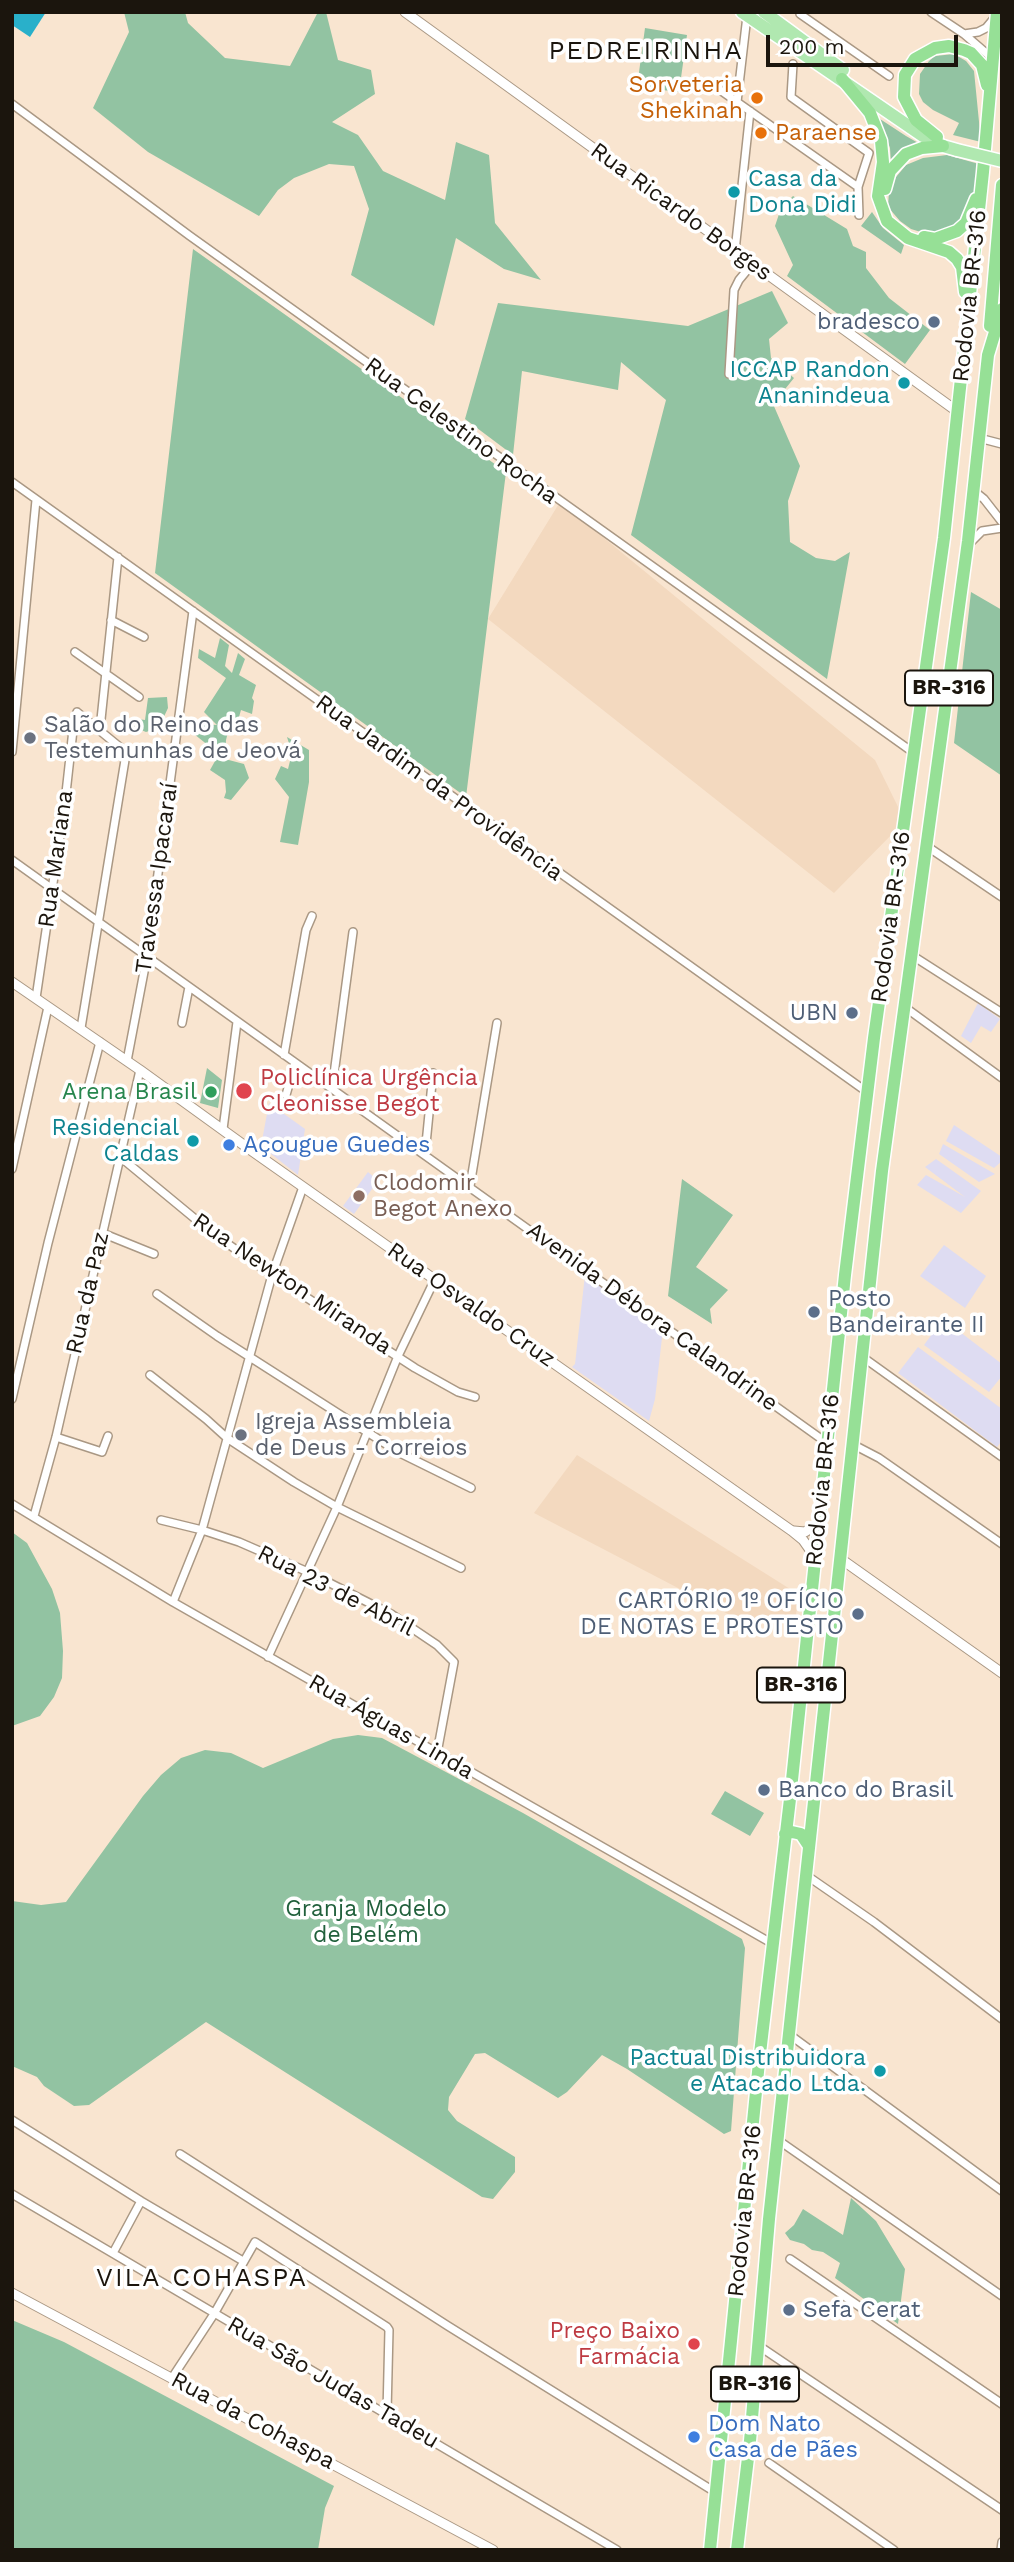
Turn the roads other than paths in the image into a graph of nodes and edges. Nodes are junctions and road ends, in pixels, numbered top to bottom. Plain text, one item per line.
1 (405, 12) edge
2 (764, 12) edge
3 (931, 12) edge
4 (800, 13) edge
5 (745, 14) edge
6 (997, 14) edge
7 (964, 34) junction
8 (993, 60) junction
9 (793, 64) dead end
10 (889, 76) dead end
11 (842, 79) junction
12 (720, 90) dead end
13 (737, 102) junction
14 (12, 104) edge
15 (750, 111) junction
16 (988, 121) junction
17 (940, 142) junction
18 (958, 147) junction
19 (1002, 156) edge
20 (1002, 161) edge
21 (984, 172) junction
22 (1002, 185) edge
23 (858, 187) junction
24 (1001, 202) edge
25 (859, 215) dead end
26 (736, 251) junction
27 (753, 264) junction
28 (1002, 309) edge
29 (965, 353) junction
30 (988, 355) junction
31 (729, 374) dead end
32 (958, 412) junction
33 (979, 438) junction
34 (1002, 443) edge
35 (12, 482) edge
36 (974, 491) junction
37 (36, 500) junction
38 (1002, 522) edge
39 (1002, 528) edge
40 (967, 547) junction
41 (118, 557) junction
42 (193, 611) junction
43 (111, 620) junction
44 (144, 637) dead end
45 (75, 652) dead end
46 (106, 672) junction
47 (139, 697) dead end
48 (14, 725) edge
49 (100, 729) junction
50 (12, 752) edge
51 (914, 753) junction
52 (928, 847) junction
53 (12, 860) edge
54 (51, 887) junction
55 (1002, 897) edge
56 (312, 916) dead end
57 (98, 920) junction
58 (353, 932) dead end
59 (147, 956) junction
60 (913, 956) junction
61 (12, 982) edge
62 (189, 987) junction
63 (36, 999) junction
64 (48, 1007) junction
65 (906, 1007) junction
66 (1002, 1013) edge
67 (237, 1022) junction
68 (182, 1023) dead end
69 (497, 1023) dead end
70 (81, 1028) junction
71 (100, 1042) junction
72 (284, 1055) junction
73 (127, 1061) junction
74 (295, 1063) junction
75 (140, 1070) junction
76 (433, 1073) dead end
77 (1002, 1078) edge
78 (332, 1089) junction
79 (867, 1092) junction
80 (286, 1096) dead end
81 (223, 1129) junction
82 (425, 1154) junction
83 (119, 1156) junction
84 (12, 1169) edge
85 (470, 1186) junction
86 (303, 1187) junction
87 (102, 1233) junction
88 (154, 1254) dead end
89 (272, 1275) junction
90 (435, 1279) junction
91 (158, 1294) dead end
92 (248, 1356) junction
93 (398, 1356) junction
94 (864, 1358) junction
95 (150, 1375) dead end
96 (475, 1397) dead end
97 (12, 1399) edge
98 (828, 1427) junction
99 (368, 1432) junction
100 (813, 1433) junction
101 (108, 1436) dead end
102 (55, 1437) junction
103 (227, 1438) junction
104 (827, 1443) junction
105 (854, 1445) junction
106 (1002, 1457) edge
107 (471, 1488) dead end
108 (12, 1504) edge
109 (337, 1507) junction
110 (34, 1516) junction
111 (161, 1520) dead end
112 (818, 1524) junction
113 (202, 1530) junction
114 (792, 1531) junction
115 (1002, 1544) edge
116 (814, 1557) junction
117 (841, 1559) junction
118 (461, 1568) dead end
119 (308, 1573) junction
120 (173, 1602) junction
121 (268, 1657) junction
122 (1002, 1673) edge
123 (437, 1753) junction
124 (790, 1799) junction
125 (814, 1803) junction
126 (785, 1834) junction
127 (809, 1846) junction
128 (806, 1875) junction
129 (773, 1944) junction
130 (1002, 2019) edge
131 (790, 2035) junction
132 (12, 2120) edge
133 (778, 2140) junction
134 (180, 2154) dead end
135 (1002, 2191) edge
136 (12, 2194) edge
137 (141, 2201) junction
138 (114, 2253) junction
139 (790, 2259) dead end
140 (243, 2260) junction
141 (12, 2293) edge
142 (1002, 2296) edge
143 (214, 2314) junction
144 (759, 2346) junction
145 (729, 2374) junction
146 (173, 2378) junction
147 (755, 2380) junction
148 (726, 2396) junction
149 (754, 2397) junction
150 (1002, 2404) edge
151 (387, 2413) junction
152 (769, 2463) dead end
153 (715, 2492) junction
154 (1002, 2510) edge
155 (1002, 2542) edge
156 (493, 2550) edge
157 (617, 2550) edge
158 (710, 2550) edge
159 (737, 2550) edge
160 (894, 2550) edge
161 (1001, 2550) edge

1 - 26 street, Rua Ricardo Borges
2 - 17 main road
3 - 7 street
4 - 10 street
5 - 11 main road
5 - 13 street
6 - 7 street
6 - 8 highway, Rodovia BR-316 / BR-316
7 - 8 street
8 - 16 highway, Rodovia BR-316 / BR-316
9 - 23 street
11 - 17 main road
11 - 29 highway
12 - 13 street
13 - 15 street
14 - 51 street, Rua Celestino Rocha
15 - 23 street
15 - 26 street
16 - 17 highway
16 - 21 highway, Rodovia BR-316 / BR-316
17 - 18 main road
17 - 21 highway
18 - 19 main road, bridge
18 - 20 main road, bridge
21 - 29 highway, Rodovia BR-316 / BR-316
22 - 24 highway, Rodovia BR-316 / BR-316
23 - 25 street
24 - 30 highway, Rodovia BR-316 / BR-316
26 - 27 street, Rua Ricardo Borges
27 - 31 street
27 - 32 street, Rua Ricardo Borges
28 - 30 highway
29 - 32 highway, Rodovia BR-316 / BR-316
30 - 33 highway, BR-316
32 - 51 highway, Rodovia BR-316 / BR-316
33 - 34 street
33 - 36 highway, BR-316
35 - 37 street, Rua Jardim da Providência
36 - 38 street
36 - 40 highway, BR-316
37 - 41 street, Rua Jardim da Providência
37 - 48 street
39 - 40 street
40 - 52 highway, Rodovia BR-316 / BR-316
41 - 42 street, Rua Jardim da Providência
41 - 43 street
42 - 59 street, Travessa Ipacaraí
42 - 79 street, Rua Jardim da Providência
43 - 44 street
43 - 46 street
45 - 46 street
46 - 47 street
46 - 49 street
48 - 50 street
49 - 54 street, Rua Mariana
49 - 57 street
51 - 79 highway, Rodovia BR-316 / BR-316
52 - 55 street
52 - 60 highway, Rodovia BR-316 / BR-316
53 - 54 street, Avenida Débora Calandrine
54 - 57 street, Avenida Débora Calandrine
54 - 63 street, Rua Mariana
56 - 72 street
57 - 59 street, Avenida Débora Calandrine
57 - 70 street
58 - 78 street
59 - 62 street, Avenida Débora Calandrine
59 - 73 street, Travessa Ipacaraí
60 - 65 highway, Rodovia BR-316 / BR-316
60 - 66 street
61 - 63 street, Rua Osvaldo Cruz
62 - 67 street, Avenida Débora Calandrine
62 - 68 street
63 - 64 street, Rua Osvaldo Cruz
64 - 70 street, Rua Osvaldo Cruz
64 - 84 street
65 - 77 street
65 - 94 highway, Rodovia BR-316 / BR-316
67 - 72 street, Avenida Débora Calandrine
67 - 81 street
69 - 85 street
70 - 71 street, Rua Osvaldo Cruz
71 - 73 street, Rua Osvaldo Cruz
71 - 97 street
72 - 74 street, Avenida Débora Calandrine
73 - 75 street, Rua Osvaldo Cruz
74 - 78 street, Avenida Débora Calandrine
74 - 80 street
75 - 81 street, Rua Osvaldo Cruz
75 - 83 street, Rua da Paz
76 - 82 street
78 - 82 street, Avenida Débora Calandrine
79 - 98 highway, Rodovia BR-316 / BR-316
81 - 86 street, Rua Osvaldo Cruz
82 - 85 street, Avenida Débora Calandrine
83 - 87 street, Rua da Paz
83 - 89 street, Rua Newton Miranda
85 - 100 street, Avenida Débora Calandrine
86 - 89 street
86 - 90 street, Rua Osvaldo Cruz
87 - 88 street
87 - 102 street, Rua da Paz
89 - 92 street
89 - 93 street, Rua Newton Miranda
90 - 93 street
90 - 114 street, Rua Osvaldo Cruz
91 - 92 street
92 - 99 street
92 - 103 street
93 - 96 street, Rua Newton Miranda
93 - 99 street
94 - 105 highway, Rodovia BR-316 / BR-316
94 - 106 street
95 - 103 street
98 - 100 street
98 - 104 highway, Rodovia BR-316 / BR-316
99 - 107 street
99 - 109 street
100 - 104 street, Avenida Débora Calandrine
101 - 102 street
102 - 110 street, Rua da Paz
103 - 109 street
103 - 113 street
104 - 112 highway, Rodovia BR-316 / BR-316
105 - 115 street
105 - 117 highway, Rodovia BR-316 / BR-316
108 - 110 street, Rua Águas Linda
109 - 118 street
109 - 119 street
110 - 120 street, Rua Águas Linda
111 - 113 street, Rua 23 de Abril
112 - 114 street
112 - 116 highway, Rodovia BR-316 / BR-316
113 - 119 street, Rua 23 de Abril
113 - 120 street
114 - 116 street, Rua Osvaldo Cruz
116 - 124 highway, Rodovia BR-316 / BR-316
117 - 122 street
117 - 125 highway, Rodovia BR-316 / BR-316
119 - 121 street
119 - 123 street, Rua 23 de Abril
120 - 121 street, Rua Águas Linda
121 - 123 street, Rua Águas Linda
123 - 129 street, Rua Águas Linda
124 - 125 highway
124 - 126 highway, Rodovia BR-316 / BR-316
125 - 127 highway, Rodovia BR-316 / BR-316
126 - 127 highway
126 - 129 highway, Rodovia BR-316 / BR-316
127 - 128 highway, Rodovia BR-316 / BR-316
128 - 130 street
128 - 131 highway, Rodovia BR-316 / BR-316
129 - 145 highway, Rodovia BR-316 / BR-316
131 - 133 highway, Rodovia BR-316 / BR-316
131 - 135 street
132 - 137 street
133 - 142 street
133 - 144 highway, Rodovia BR-316 / BR-316
134 - 153 street
136 - 138 street, Rua São Judas Tadeu
137 - 138 street
137 - 140 street
138 - 143 street, Rua São Judas Tadeu
139 - 150 street
140 - 143 street
140 - 151 street
141 - 146 street, Rua da Cohaspa
143 - 146 street
143 - 151 street, Rua São Judas Tadeu
144 - 147 highway, BR-316
144 - 154 street
145 - 147 highway
145 - 148 highway, Rodovia BR-316 / BR-316
146 - 156 street, Rua da Cohaspa
147 - 149 highway, BR-316
148 - 149 highway
148 - 153 highway, Rodovia BR-316 / BR-316
149 - 159 highway, BR-316
151 - 157 street, Rua São Judas Tadeu
152 - 160 street
153 - 158 highway, Rodovia BR-316 / BR-316
155 - 161 street

